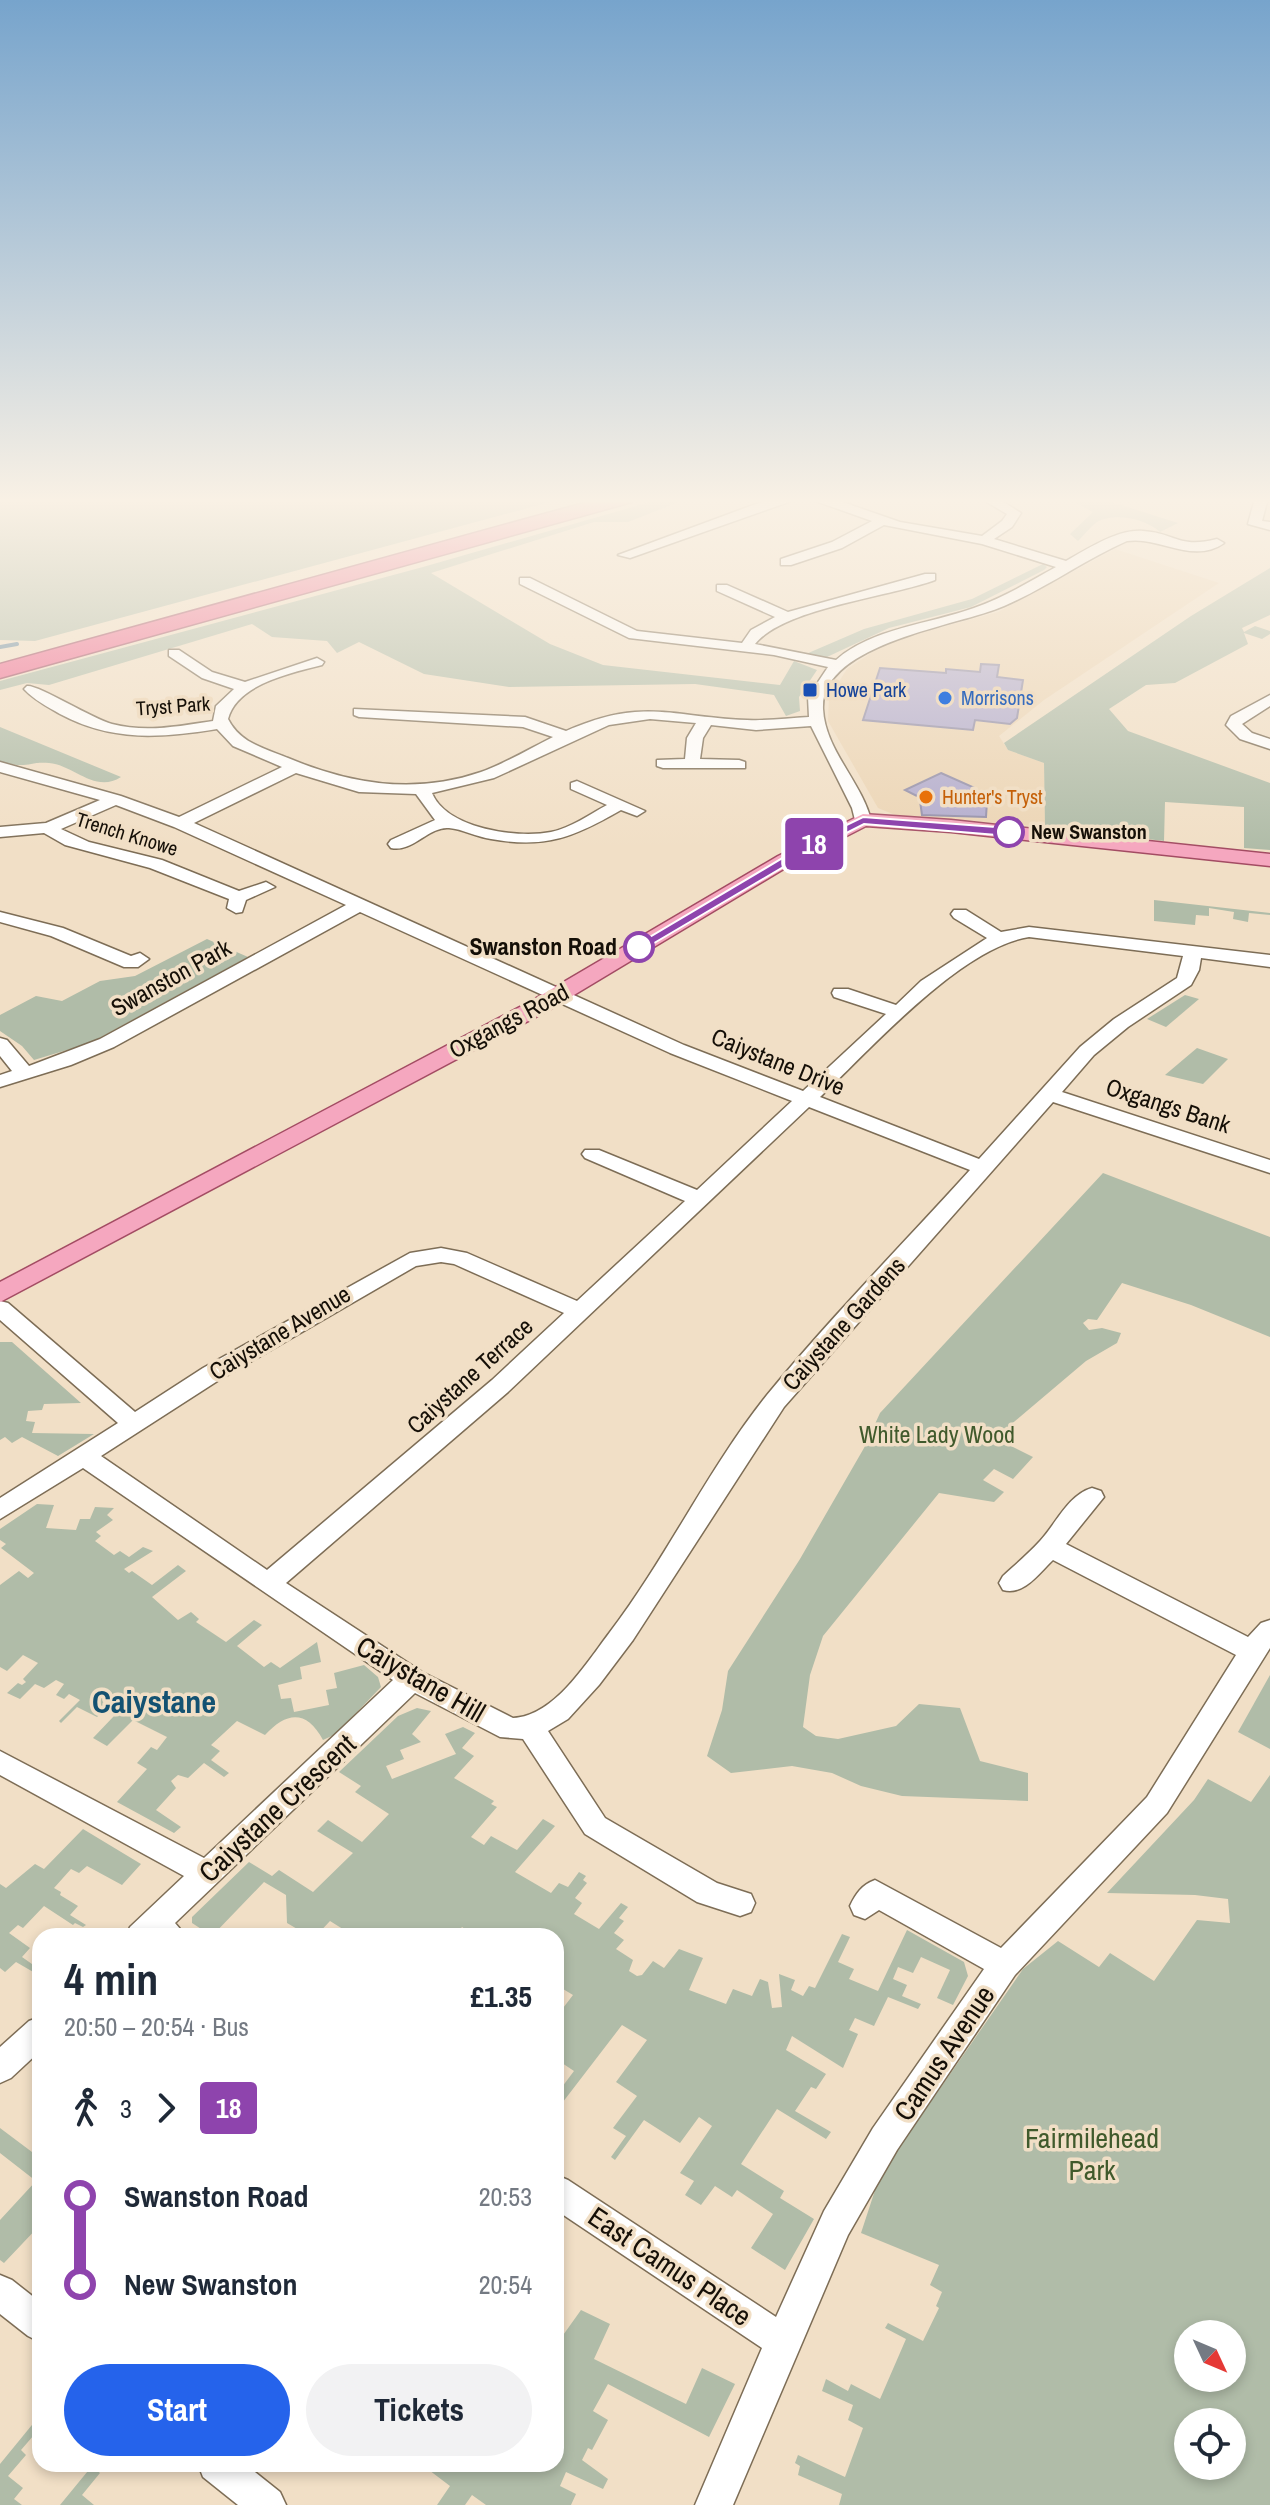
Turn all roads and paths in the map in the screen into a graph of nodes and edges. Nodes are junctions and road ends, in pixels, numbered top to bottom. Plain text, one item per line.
1 (169, 615) edge
2 (203, 615) edge
3 (593, 615) edge
4 (782, 615) edge
5 (795, 615) edge
6 (967, 615) edge
7 (786, 617) junction
8 (746, 647) junction
9 (198, 653) dead end
10 (0, 661) edge
11 (317, 662) dead end
12 (840, 665) junction
13 (0, 671) edge
14 (244, 687) junction
15 (42, 691) dead end
16 (1270, 700) edge
17 (359, 712) dead end
18 (706, 720) junction
19 (815, 721) junction
20 (222, 724) junction
21 (565, 736) junction
22 (1270, 744) edge
23 (663, 763) dead end
24 (692, 763) junction
25 (739, 765) dead end
26 (0, 767) edge
27 (296, 767) junction
28 (577, 786) dead end
29 (423, 789) junction
30 (115, 799) junction
31 (863, 820) junction
32 (446, 821) junction
33 (180, 823) junction
34 (49, 829) junction
35 (0, 832) edge
36 (397, 844) dead end
37 (1270, 860) edge
38 (266, 887) dead end
39 (361, 904) junction
40 (960, 914) dead end
41 (0, 917) edge
42 (1000, 939) junction
43 (1193, 951) junction
44 (140, 959) dead end
45 (1270, 961) edge
46 (841, 993) dead end
47 (558, 995) junction
48 (900, 1012) junction
49 (0, 1044) edge
50 (25, 1073) junction
51 (0, 1081) edge
52 (1049, 1094) junction
53 (804, 1100) junction
54 (592, 1154) dead end
55 (1270, 1167) edge
56 (983, 1168) junction
57 (700, 1199) junction
58 (0, 1293) edge
59 (0, 1308) edge
60 (580, 1311) junction
61 (133, 1423) junction
62 (82, 1455) junction
63 (1092, 1497) dead end
64 (0, 1510) edge
65 (1050, 1547) junction
66 (1012, 1583) dead end
67 (268, 1584) junction
68 (1261, 1640) edge
69 (412, 1679) junction
70 (530, 1728) junction
71 (0, 1762) edge
72 (207, 1874) junction
73 (874, 1892) dead end
74 (740, 1903) dead end
75 (159, 1928) edge
76 (1004, 1965) junction
77 (32, 2038) edge
78 (0, 2068) edge
79 (564, 2196) edge
80 (0, 2292) edge
81 (32, 2318) edge
82 (783, 2342) junction
83 (226, 2472) edge
84 (267, 2505) edge
85 (714, 2505) edge

1 - 10 highway
2 - 13 highway
3 - 8 street
4 - 7 street
5 - 7 street
6 - 12 street
7 - 8 street
8 - 12 street
9 - 14 street, Tryst Park
11 - 14 street, Tryst Park
12 - 19 street
14 - 20 street, Tryst Park
15 - 20 street, Tryst Park
16 - 22 street
17 - 21 street
18 - 19 street, Tryst Park
18 - 21 street, Tryst Park
18 - 24 street
19 - 31 street
20 - 27 street, Tryst Park
21 - 29 street, Tryst Park
23 - 24 street
24 - 25 street
26 - 30 street
27 - 29 street, Tryst Park
27 - 33 street
28 - 32 street
29 - 32 street
30 - 33 street
30 - 34 street
31 - 37 main road
31 - 47 main road, Oxgangs Road
32 - 36 street
33 - 39 street
34 - 35 street
34 - 38 street, Trench Knowe
39 - 47 street
39 - 50 street, Swanston Park
40 - 42 street
41 - 44 street
42 - 43 street, Caiystane Terrace
42 - 48 street, Caiystane Terrace
43 - 45 street, Caiystane Terrace
43 - 52 street, Caiystane Gardens
46 - 48 street
47 - 53 street, Caiystane Drive
47 - 58 main road, Oxgangs Road
48 - 53 street, Caiystane Terrace
49 - 50 street
50 - 51 street, Swanston Park
52 - 55 street, Oxgangs Bank
52 - 56 street, Caiystane Gardens
53 - 56 street, Caiystane Drive
53 - 57 street, Caiystane Terrace
54 - 57 street
56 - 70 street, Caiystane Gardens
57 - 60 street, Caiystane Terrace
59 - 61 street
60 - 61 street, Caiystane Avenue
60 - 67 street, Caiystane Terrace
61 - 62 street, Caiystane Avenue
62 - 64 street, Caiystane Avenue
62 - 67 street, Caiystane Hill
63 - 65 street
65 - 66 street
65 - 68 street, Camus Avenue
67 - 69 street, Caiystane Hill
68 - 76 street, Camus Avenue
69 - 70 street, Caiystane Hill
69 - 72 street, Caiystane Crescent
70 - 74 street
71 - 72 street
72 - 75 street, Caiystane Crescent
73 - 76 street
76 - 82 street, Camus Avenue
77 - 78 street
79 - 82 street, East Camus Place
80 - 81 street
82 - 85 street, Camus Avenue
83 - 84 street

